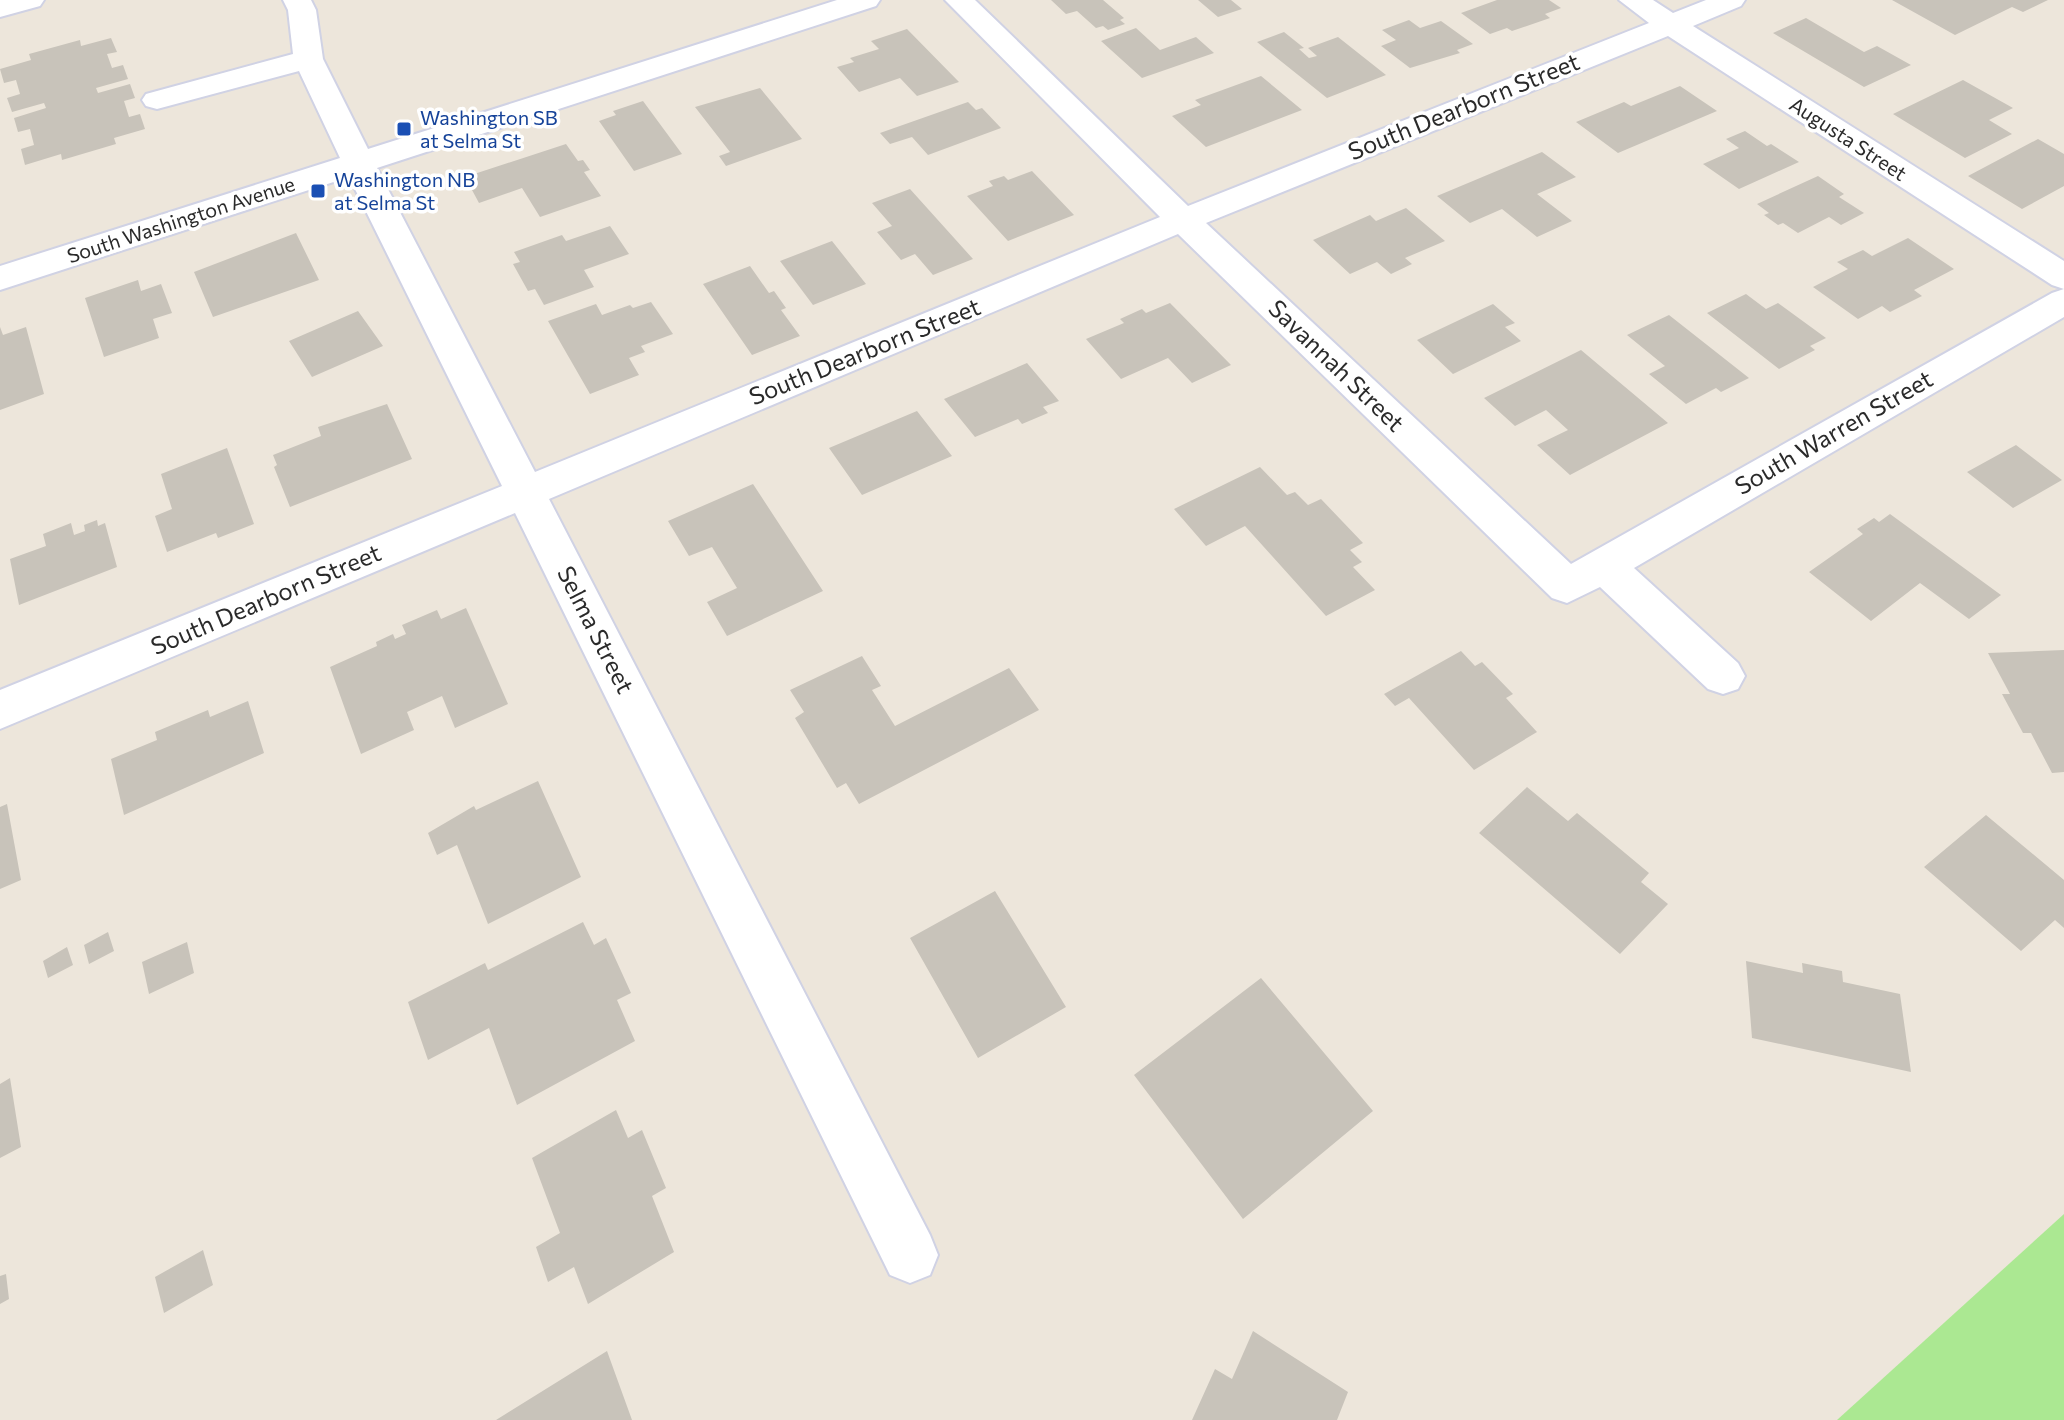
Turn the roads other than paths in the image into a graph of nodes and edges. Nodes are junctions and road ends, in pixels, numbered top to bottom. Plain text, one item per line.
1 (30, 0) edge
2 (297, 0) edge
3 (866, 0) edge
4 (959, 0) edge
5 (1633, 0) edge
6 (1731, 0) edge
7 (0, 8) edge
8 (1671, 24) junction
9 (308, 59) junction
10 (157, 100) dead end
11 (358, 163) junction
12 (1183, 220) junction
13 (2064, 277) edge
14 (0, 278) edge
15 (2064, 301) edge
16 (525, 492) junction
17 (1604, 565) junction
18 (1723, 676) dead end
19 (0, 710) edge
20 (910, 1255) dead end

1 - 7 street
2 - 9 street, Selma Street
3 - 11 street, South Washington Avenue
4 - 12 street, Savannah Street
5 - 8 street, Augusta Street
6 - 8 street, South Dearborn Street
8 - 12 street, South Dearborn Street
8 - 13 street, Augusta Street
9 - 10 street
9 - 11 street, Selma Street
11 - 14 street, South Washington Avenue
11 - 16 street, Selma Street
12 - 16 street, South Dearborn Street
12 - 17 street, Savannah Street
15 - 17 street, South Warren Street
16 - 19 street, South Dearborn Street
16 - 20 street, Selma Street
17 - 18 street

